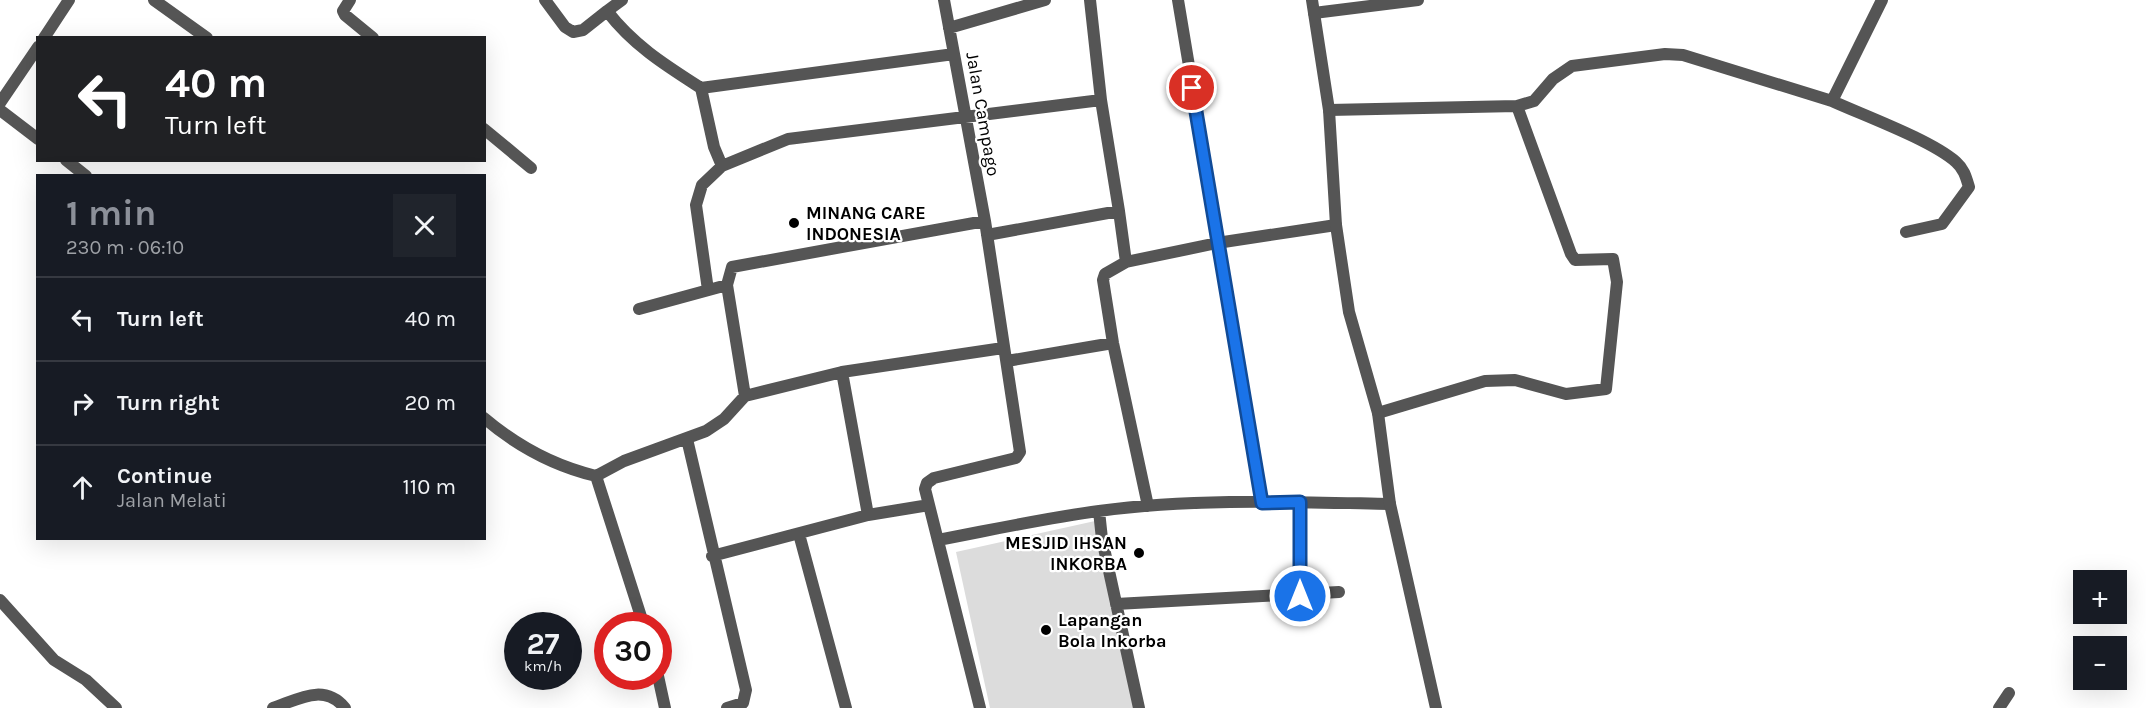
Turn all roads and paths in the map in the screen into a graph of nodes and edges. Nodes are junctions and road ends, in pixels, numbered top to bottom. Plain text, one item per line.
1 (69, 0) edge
2 (154, 0) edge
3 (350, 0) edge
4 (545, 0) edge
5 (622, 0) edge
6 (944, 0) edge
7 (1045, 0) edge
8 (1090, 0) edge
9 (1178, 0) edge
10 (1418, 0) edge
11 (1880, 1) edge
12 (1313, 6) edge
13 (607, 11) junction
14 (949, 28) junction
15 (45, 36) edge
16 (204, 36) edge
17 (371, 36) edge
18 (36, 50) edge
19 (954, 54) junction
20 (701, 88) junction
21 (1101, 100) junction
22 (1832, 101) junction
23 (0, 103) edge
24 (1517, 106) junction
25 (0, 110) edge
26 (1329, 110) junction
27 (965, 117) junction
28 (486, 131) edge
29 (36, 137) edge
30 (68, 162) edge
31 (722, 166) junction
32 (531, 168) dead end
33 (84, 174) edge
34 (1119, 211) junction
35 (985, 221) junction
36 (1336, 225) junction
37 (1906, 232) dead end
38 (987, 235) junction
39 (1217, 243) junction
40 (1126, 262) junction
41 (726, 285) junction
42 (708, 290) junction
43 (639, 309) dead end
44 (1113, 343) junction
45 (1004, 348) junction
46 (1007, 361) junction
47 (842, 372) junction
48 (746, 396) junction
49 (1378, 413) junction
50 (486, 420) edge
51 (687, 439) junction
52 (596, 476) junction
53 (1300, 502) junction
54 (1262, 503) junction
55 (1390, 504) junction
56 (929, 505) junction
57 (1148, 506) junction
58 (1099, 511) junction
59 (868, 514) junction
60 (800, 534) junction
61 (938, 540) junction
62 (712, 556) junction
63 (1339, 592) dead end
64 (1300, 596) junction
65 (0, 600) edge
66 (1116, 604) junction
67 (640, 612) edge
68 (661, 690) edge
69 (2010, 693) dead end
70 (116, 708) edge
71 (273, 708) edge
72 (345, 708) edge
73 (665, 708) edge
74 (727, 708) edge
75 (846, 708) edge
76 (980, 708) edge
77 (1139, 708) edge
78 (1436, 708) edge
79 (1999, 708) edge

1 - 15 street
2 - 16 street
3 - 17 street
4 - 13 street
5 - 13 street
6 - 14 street, Jalan Campago
7 - 14 street
8 - 21 street
9 - 39 street
10 - 12 street
11 - 22 street
12 - 26 street
13 - 20 street
14 - 19 street, Jalan Campago
18 - 23 street
19 - 20 street
19 - 27 street, Jalan Campago
20 - 31 street
21 - 27 street
21 - 34 street
22 - 24 street
22 - 37 street
24 - 26 street
24 - 49 street
25 - 29 street
26 - 36 street
27 - 31 street
27 - 35 street, Jalan Campago
28 - 32 street
30 - 33 street
31 - 42 street
34 - 38 street
34 - 40 street
35 - 38 street, Jalan Campago
35 - 41 street
36 - 39 street
36 - 49 street
38 - 45 street, Jalan Campago
39 - 40 street
39 - 54 street
40 - 44 street
41 - 42 street
41 - 48 street
42 - 43 street
44 - 46 street
44 - 57 street
45 - 46 street, Jalan Campago
45 - 47 street
46 - 56 street, Jalan Campago
47 - 48 street
47 - 59 street
48 - 51 street
49 - 55 street
50 - 52 street
51 - 52 street
51 - 62 street
52 - 67 street
53 - 54 street
53 - 55 street
53 - 64 street
54 - 57 street
55 - 78 street
56 - 59 street
56 - 61 street
57 - 58 street
58 - 61 street
58 - 66 street
59 - 60 street
60 - 62 street
60 - 75 street
61 - 76 street
62 - 74 street
63 - 64 street
64 - 66 street
65 - 70 street
66 - 77 street
68 - 73 street
69 - 79 street
71 - 72 street

